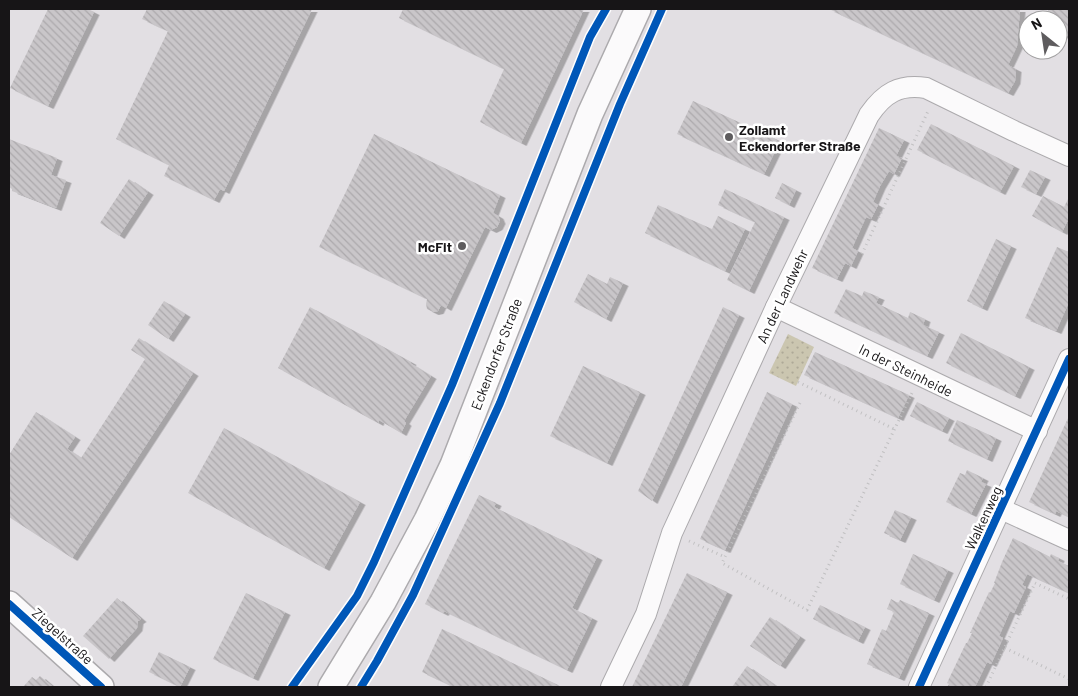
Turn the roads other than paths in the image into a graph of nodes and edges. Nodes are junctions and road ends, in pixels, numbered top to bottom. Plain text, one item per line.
1 (638, 9) edge
2 (1069, 156) edge
3 (776, 307) junction
4 (1069, 359) edge
5 (1037, 431) junction
6 (1001, 509) junction
7 (1069, 540) edge
8 (9, 604) edge
9 (101, 687) edge
10 (331, 687) edge
11 (611, 687) edge
12 (919, 687) edge

1 - 10 street, Eckendorfer Straße
2 - 3 street, An der Landwehr
3 - 5 street, In der Steinheide
3 - 11 street, An der Landwehr
4 - 5 street, Walkenweg
5 - 6 street, Walkenweg
6 - 7 street
6 - 12 street, Walkenweg
8 - 9 street, Ziegelstraße

